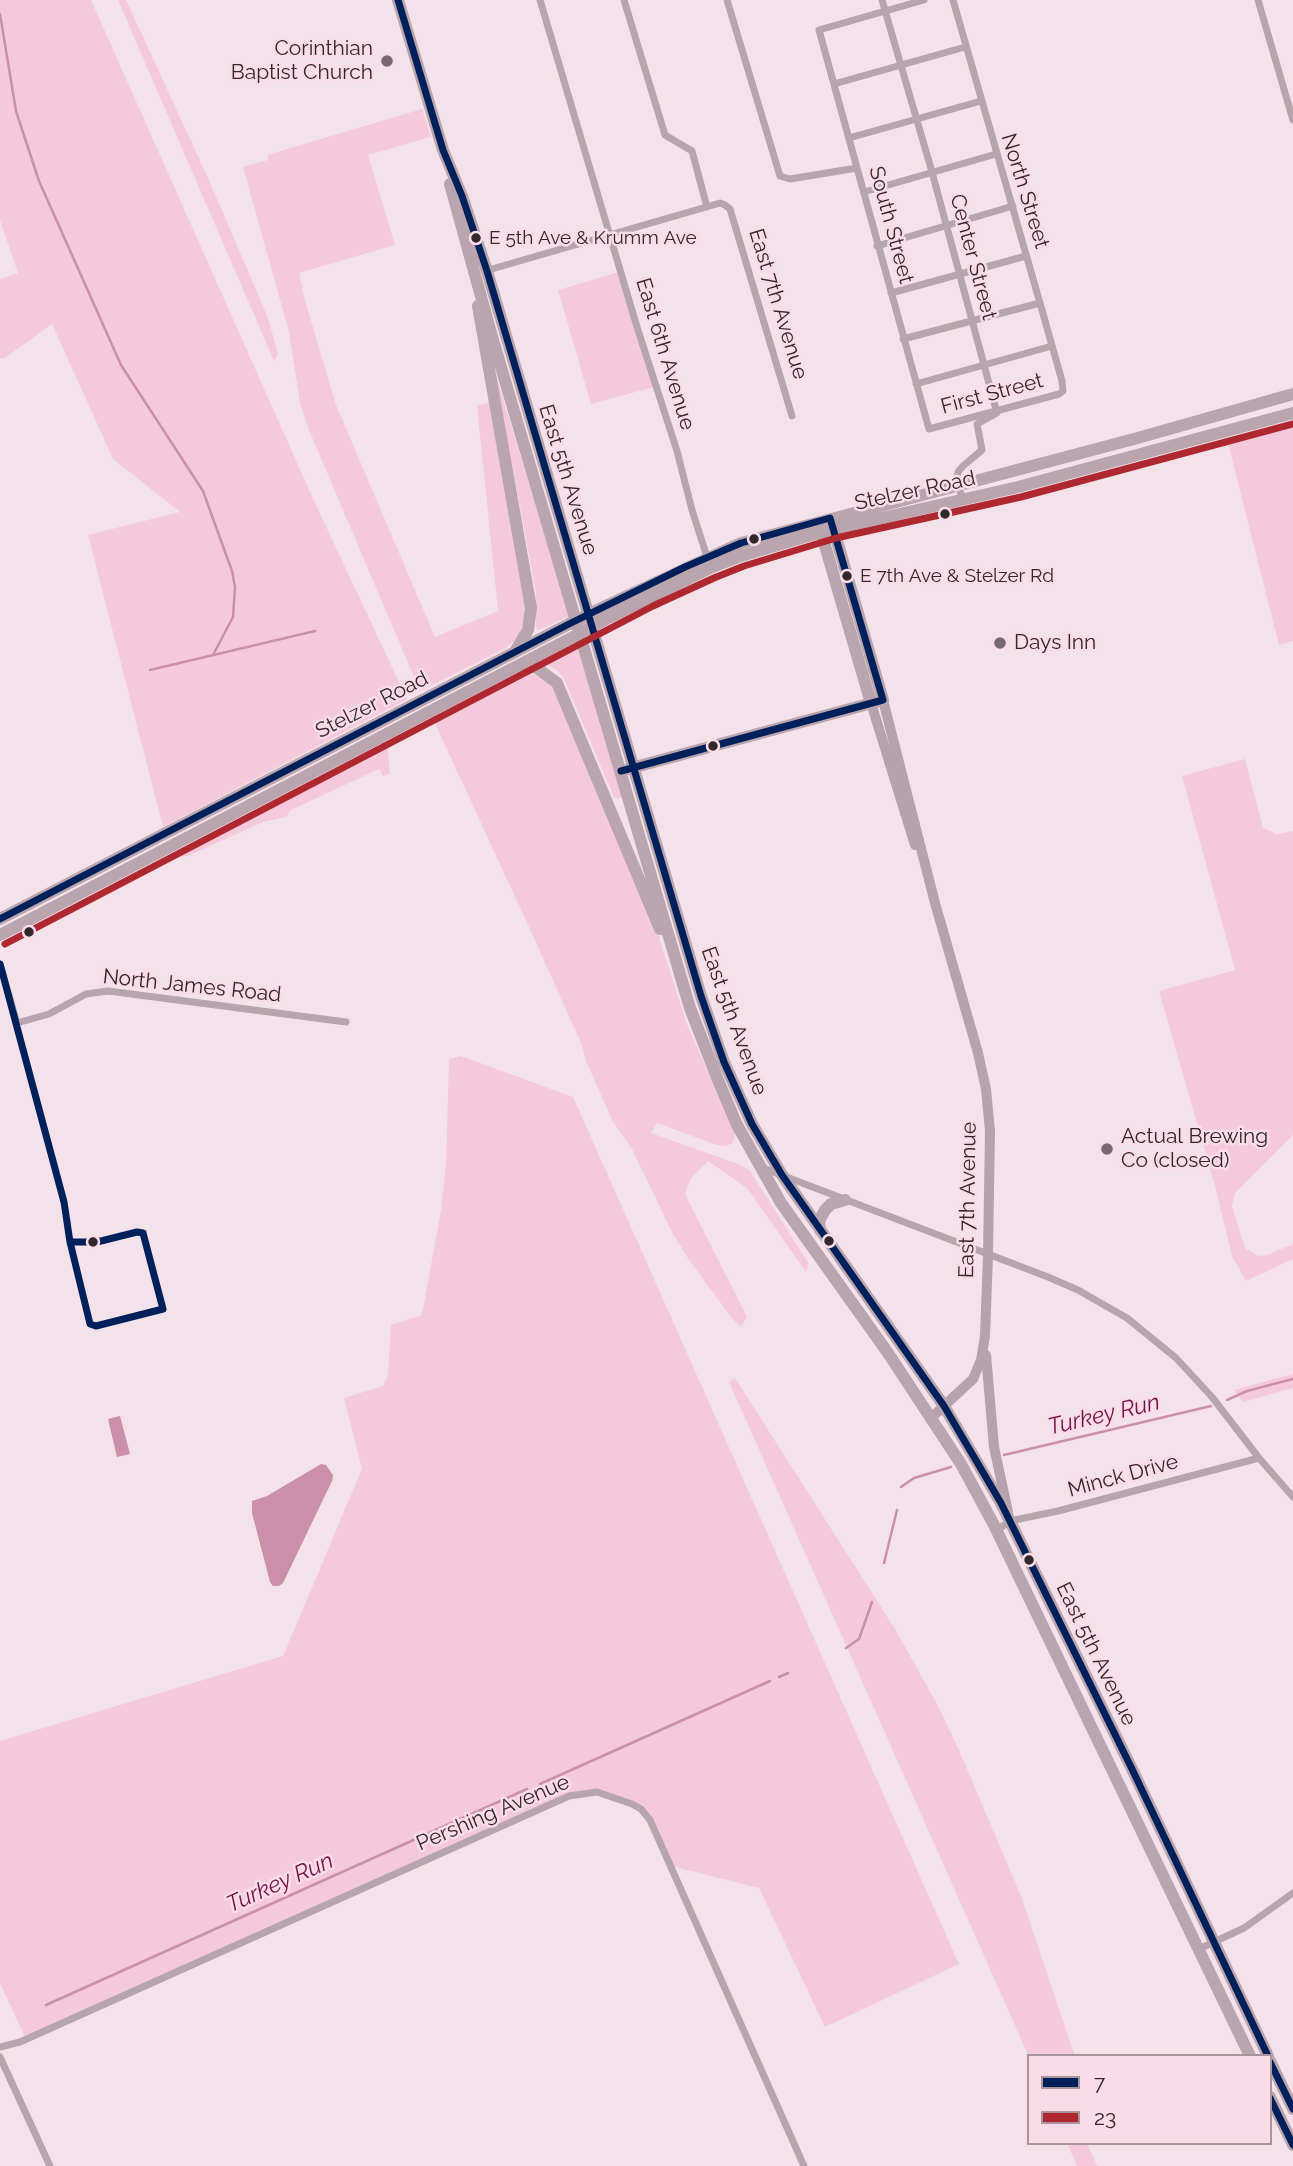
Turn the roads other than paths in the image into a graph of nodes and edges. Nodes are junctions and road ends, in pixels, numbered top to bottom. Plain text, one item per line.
1 (398, 0) edge
2 (540, 0) edge
3 (624, 0) edge
4 (727, 0) edge
5 (882, 0) edge
6 (924, 0) edge
7 (953, 0) edge
8 (1258, 0) edge
9 (885, 11) junction
10 (965, 47) junction
11 (901, 65) junction
12 (834, 84) junction
13 (981, 101) junction
14 (917, 119) junction
15 (1293, 120) edge
16 (849, 138) junction
17 (996, 154) junction
18 (857, 168) junction
19 (932, 173) junction
20 (864, 192) junction
21 (1013, 206) junction
22 (707, 207) junction
23 (947, 226) junction
24 (611, 234) junction
25 (877, 246) junction
26 (1026, 256) junction
27 (481, 272) junction
28 (960, 274) junction
29 (891, 293) junction
30 (1040, 303) junction
31 (972, 320) junction
32 (903, 339) junction
33 (1052, 346) junction
34 (984, 365) junction
35 (916, 384) junction
36 (1063, 391) joint
37 (1293, 394) edge
38 (997, 411) junction
39 (1293, 413) edge
40 (792, 416) dead end
41 (929, 429) joint
42 (958, 484) junction
43 (963, 501) junction
44 (862, 522) junction
45 (826, 525) junction
46 (707, 557) junction
47 (847, 577) junction
48 (609, 611) junction
49 (571, 631) junction
50 (512, 655) junction
51 (504, 668) junction
52 (877, 701) junction
53 (363, 739) junction
54 (635, 767) junction
55 (621, 771) junction
56 (0, 919) edge
57 (0, 935) edge
58 (0, 964) edge
59 (690, 1008) junction
60 (346, 1022) dead end
61 (760, 1166) junction
62 (782, 1175) junction
63 (845, 1200) junction
64 (820, 1231) junction
65 (988, 1255) junction
66 (985, 1336) junction
67 (944, 1406) junction
68 (931, 1418) junction
69 (1259, 1458) junction
70 (1293, 1497) edge
71 (1010, 1521) junction
72 (997, 1530) junction
73 (1293, 1893) edge
74 (1214, 1942) junction
75 (1199, 1949) junction
76 (0, 2048) edge
77 (1249, 2054) edge
78 (1267, 2054) edge
79 (0, 2057) edge
80 (1272, 2065) edge
81 (1272, 2101) edge
82 (1293, 2110) edge
83 (1280, 2118) junction
84 (1293, 2145) edge
85 (50, 2166) edge
86 (804, 2166) edge

1 - 27 main road, East 5th Avenue
2 - 24 street, East 6th Avenue
3 - 22 street
4 - 18 street
5 - 9 street, Center Street
6 - 9 street
7 - 10 street, North Street
8 - 15 street
9 - 11 street, Center Street
9 - 12 street, South Street
10 - 11 street
10 - 13 street, North Street
11 - 12 street
11 - 14 street, Center Street
12 - 16 street, South Street
13 - 14 street
13 - 17 street, North Street
14 - 16 street
14 - 19 street, Center Street
16 - 18 street, South Street
17 - 19 street
17 - 21 street, North Street
18 - 20 street, South Street
19 - 20 street
19 - 23 street, Center Street
20 - 25 street, South Street
21 - 23 street
21 - 26 street, North Street
22 - 24 street
22 - 40 street, East 7th Avenue
23 - 25 street
23 - 28 street, Center Street
24 - 27 street
24 - 46 street, East 6th Avenue
25 - 29 street, South Street
26 - 28 street
26 - 30 street, North Street
27 - 50 main road
27 - 54 main road, East 5th Avenue
27 - 55 main road, East 5th Avenue
28 - 29 street
28 - 31 street, Center Street
29 - 32 street, South Street
30 - 31 street
30 - 33 street, North Street
31 - 32 street
31 - 34 street, Center Street
32 - 35 street, South Street
33 - 34 street
33 - 36 street, North Street
34 - 35 street
34 - 38 street, Center Street
35 - 41 street, South Street
36 - 38 street, First Street
37 - 42 main road, Stelzer Road
38 - 41 street, First Street
38 - 42 street
39 - 43 main road, Stelzer Road
42 - 43 street
42 - 45 main road, Stelzer Road
43 - 44 main road, Stelzer Road
44 - 45 main road, Stelzer Road
44 - 47 main road
45 - 46 main road, Stelzer Road
45 - 47 main road, East 7th Avenue
45 - 48 main road, Stelzer Road
45 - 52 main road, East 7th Avenue
46 - 48 main road, Stelzer Road
47 - 52 main road, East 7th Avenue
48 - 49 main road, Stelzer Road, bridge
49 - 50 main road, Stelzer Road
49 - 51 main road, Stelzer Road
50 - 51 main road, Stelzer Road
51 - 53 main road, Stelzer Road
51 - 59 main road
52 - 54 main road
52 - 65 street, East 7th Avenue
53 - 56 main road, Stelzer Road
53 - 57 main road, Stelzer Road
54 - 55 main road
54 - 62 main road, East 5th Avenue
55 - 59 main road, East 5th Avenue
58 - 60 street, North James Road
59 - 61 main road, East 5th Avenue
61 - 62 street
61 - 68 main road, East 5th Avenue
62 - 63 street
62 - 64 main road, East 5th Avenue
63 - 64 main road
63 - 65 street
64 - 67 main road, East 5th Avenue
65 - 66 street, East 7th Avenue
65 - 69 street
66 - 67 street, East 7th Avenue
66 - 71 street, East 7th Avenue
67 - 68 street, East 7th Avenue
67 - 71 main road, East 5th Avenue
68 - 72 main road, East 5th Avenue
69 - 70 street
69 - 71 street, Minck Drive
71 - 72 street, Minck Drive
71 - 74 main road, East 5th Avenue
72 - 75 main road, East 5th Avenue
73 - 74 street
74 - 75 street
74 - 78 main road, East 5th Avenue
75 - 77 main road, East 5th Avenue
76 - 86 street, Pershing Avenue
79 - 85 street
80 - 82 main road
81 - 83 main road
82 - 83 street
83 - 84 main road

